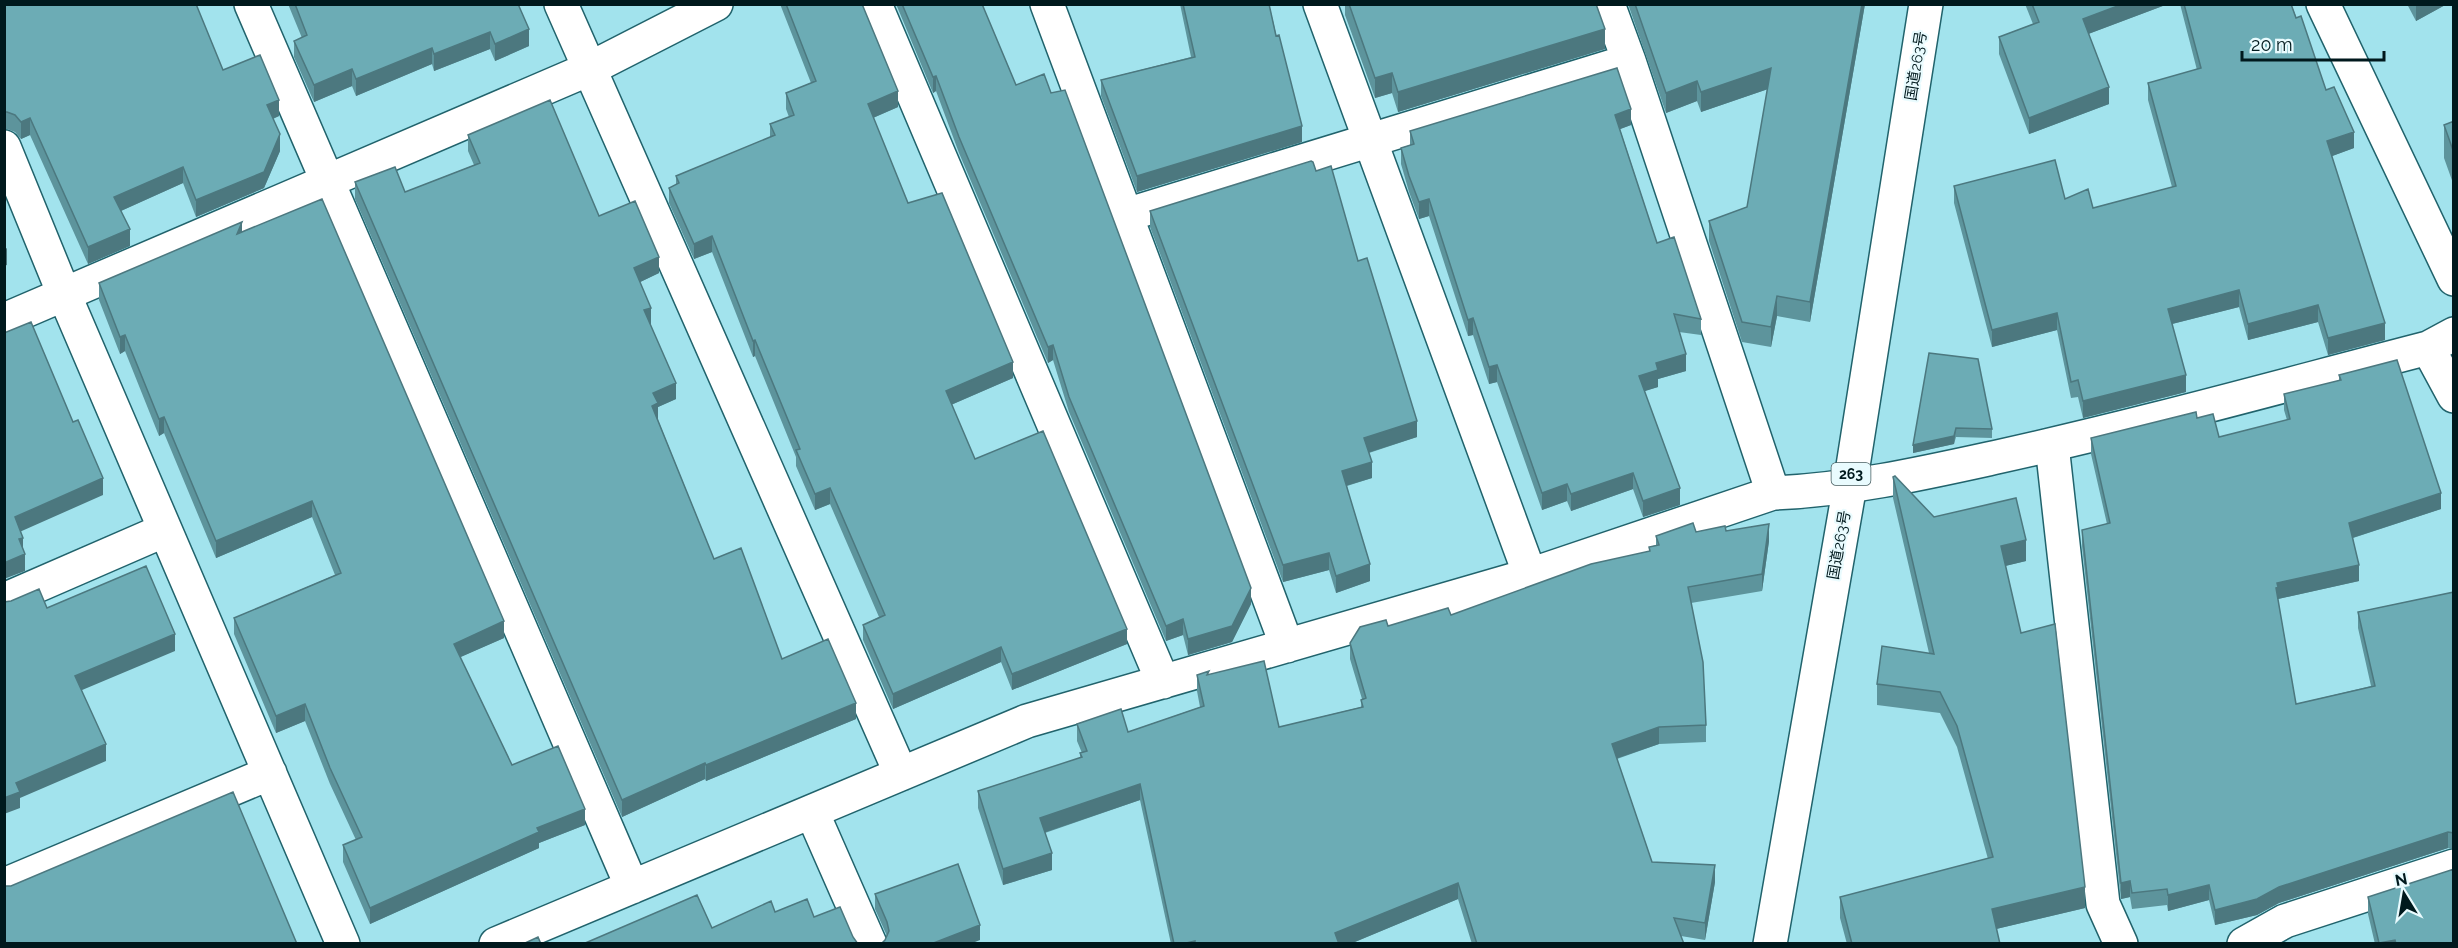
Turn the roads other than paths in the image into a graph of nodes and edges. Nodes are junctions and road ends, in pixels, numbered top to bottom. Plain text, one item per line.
1 (250, 4) edge
2 (561, 4) edge
3 (716, 4) edge
4 (875, 4) edge
5 (1047, 4) edge
6 (1320, 4) edge
7 (1608, 4) edge
8 (1926, 4) edge
9 (2323, 4) edge
10 (1629, 61) junction
11 (589, 69) junction
12 (1371, 141) junction
13 (4, 147) edge
14 (326, 182) junction
15 (1126, 216) junction
16 (2454, 279) edge
17 (64, 294) junction
18 (4, 320) edge
19 (2441, 341) edge
20 (2454, 396) edge
21 (2052, 445) junction
22 (1850, 485) junction
23 (1773, 493) junction
24 (165, 530) junction
25 (1530, 575) junction
26 (4, 600) edge
27 (1287, 646) junction
28 (1163, 682) junction
29 (270, 772) junction
30 (901, 774) junction
31 (812, 812) junction
32 (2454, 866) edge
33 (4, 885) edge
34 (632, 887) junction
35 (344, 944) edge
36 (496, 944) edge
37 (870, 944) edge
38 (1770, 944) edge
39 (2121, 944) edge
40 (2244, 944) edge

1 - 14 main road
2 - 11 main road
3 - 11 main road
4 - 28 main road
5 - 15 main road
6 - 12 main road
7 - 10 main road
8 - 22 main road, 国道263号 / 263
9 - 16 main road
10 - 12 main road
10 - 23 main road
11 - 14 main road
11 - 30 main road
12 - 15 main road
12 - 25 main road
13 - 17 main road
14 - 17 main road
14 - 34 main road
15 - 27 main road
17 - 18 main road
17 - 24 main road
19 - 20 main road
19 - 21 main road
21 - 22 main road
21 - 39 main road
22 - 23 main road
22 - 38 main road, 国道263号 / 263
23 - 25 main road
24 - 26 main road
24 - 29 main road
25 - 27 main road
27 - 28 main road
28 - 30 main road
29 - 33 main road
29 - 35 main road
30 - 31 main road
31 - 34 main road
31 - 37 main road
32 - 40 main road
34 - 36 main road

